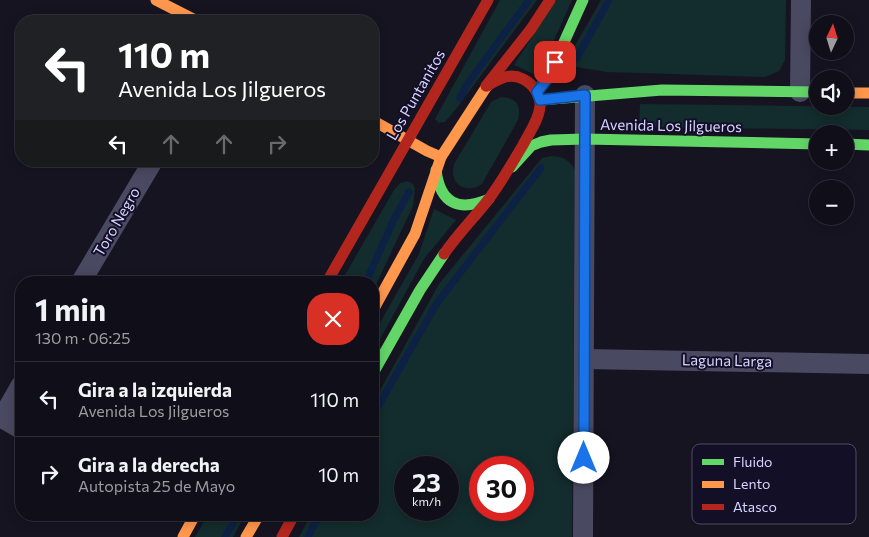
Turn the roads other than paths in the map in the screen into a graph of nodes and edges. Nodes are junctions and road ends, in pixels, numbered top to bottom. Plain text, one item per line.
1 (156, 0) edge
2 (488, 0) edge
3 (550, 0) edge
4 (583, 0) edge
5 (801, 0) edge
6 (185, 15) edge
7 (485, 87) junction
8 (809, 92) edge
9 (854, 93) edge
10 (869, 93) edge
11 (585, 95) junction
12 (539, 96) junction
13 (379, 124) edge
14 (585, 139) junction
15 (407, 140) junction
16 (809, 144) edge
17 (854, 144) edge
18 (869, 145) edge
19 (441, 157) junction
20 (149, 167) edge
21 (436, 170) junction
22 (506, 173) junction
23 (489, 199) junction
24 (86, 276) edge
25 (330, 276) edge
26 (379, 299) edge
27 (584, 358) junction
28 (379, 363) edge
29 (869, 364) edge
30 (15, 395) edge
31 (1, 418) edge
32 (15, 426) edge
33 (255, 521) edge
34 (291, 521) edge
35 (246, 537) edge
36 (282, 537) edge
37 (583, 537) edge

1 - 6 street
2 - 15 street, Los Puntanitos
3 - 7 street
4 - 12 street
5 - 8 street
7 - 12 street
7 - 19 street
8 - 11 street, Avenida Los Jilgueros
9 - 10 street
11 - 12 street, Avenida Los Jilgueros
11 - 14 street
12 - 22 street
13 - 15 street
14 - 16 street, Avenida Los Jilgueros
14 - 22 street, Avenida Los Jilgueros
14 - 27 street
15 - 19 street
15 - 25 street, Los Puntanitos
17 - 18 street
19 - 21 street
20 - 24 street, Toro Negro
21 - 23 street
21 - 26 street
22 - 23 street
23 - 28 street
27 - 29 street, Laguna Larga
27 - 37 street
30 - 31 street
31 - 32 street
33 - 35 street
34 - 36 street

